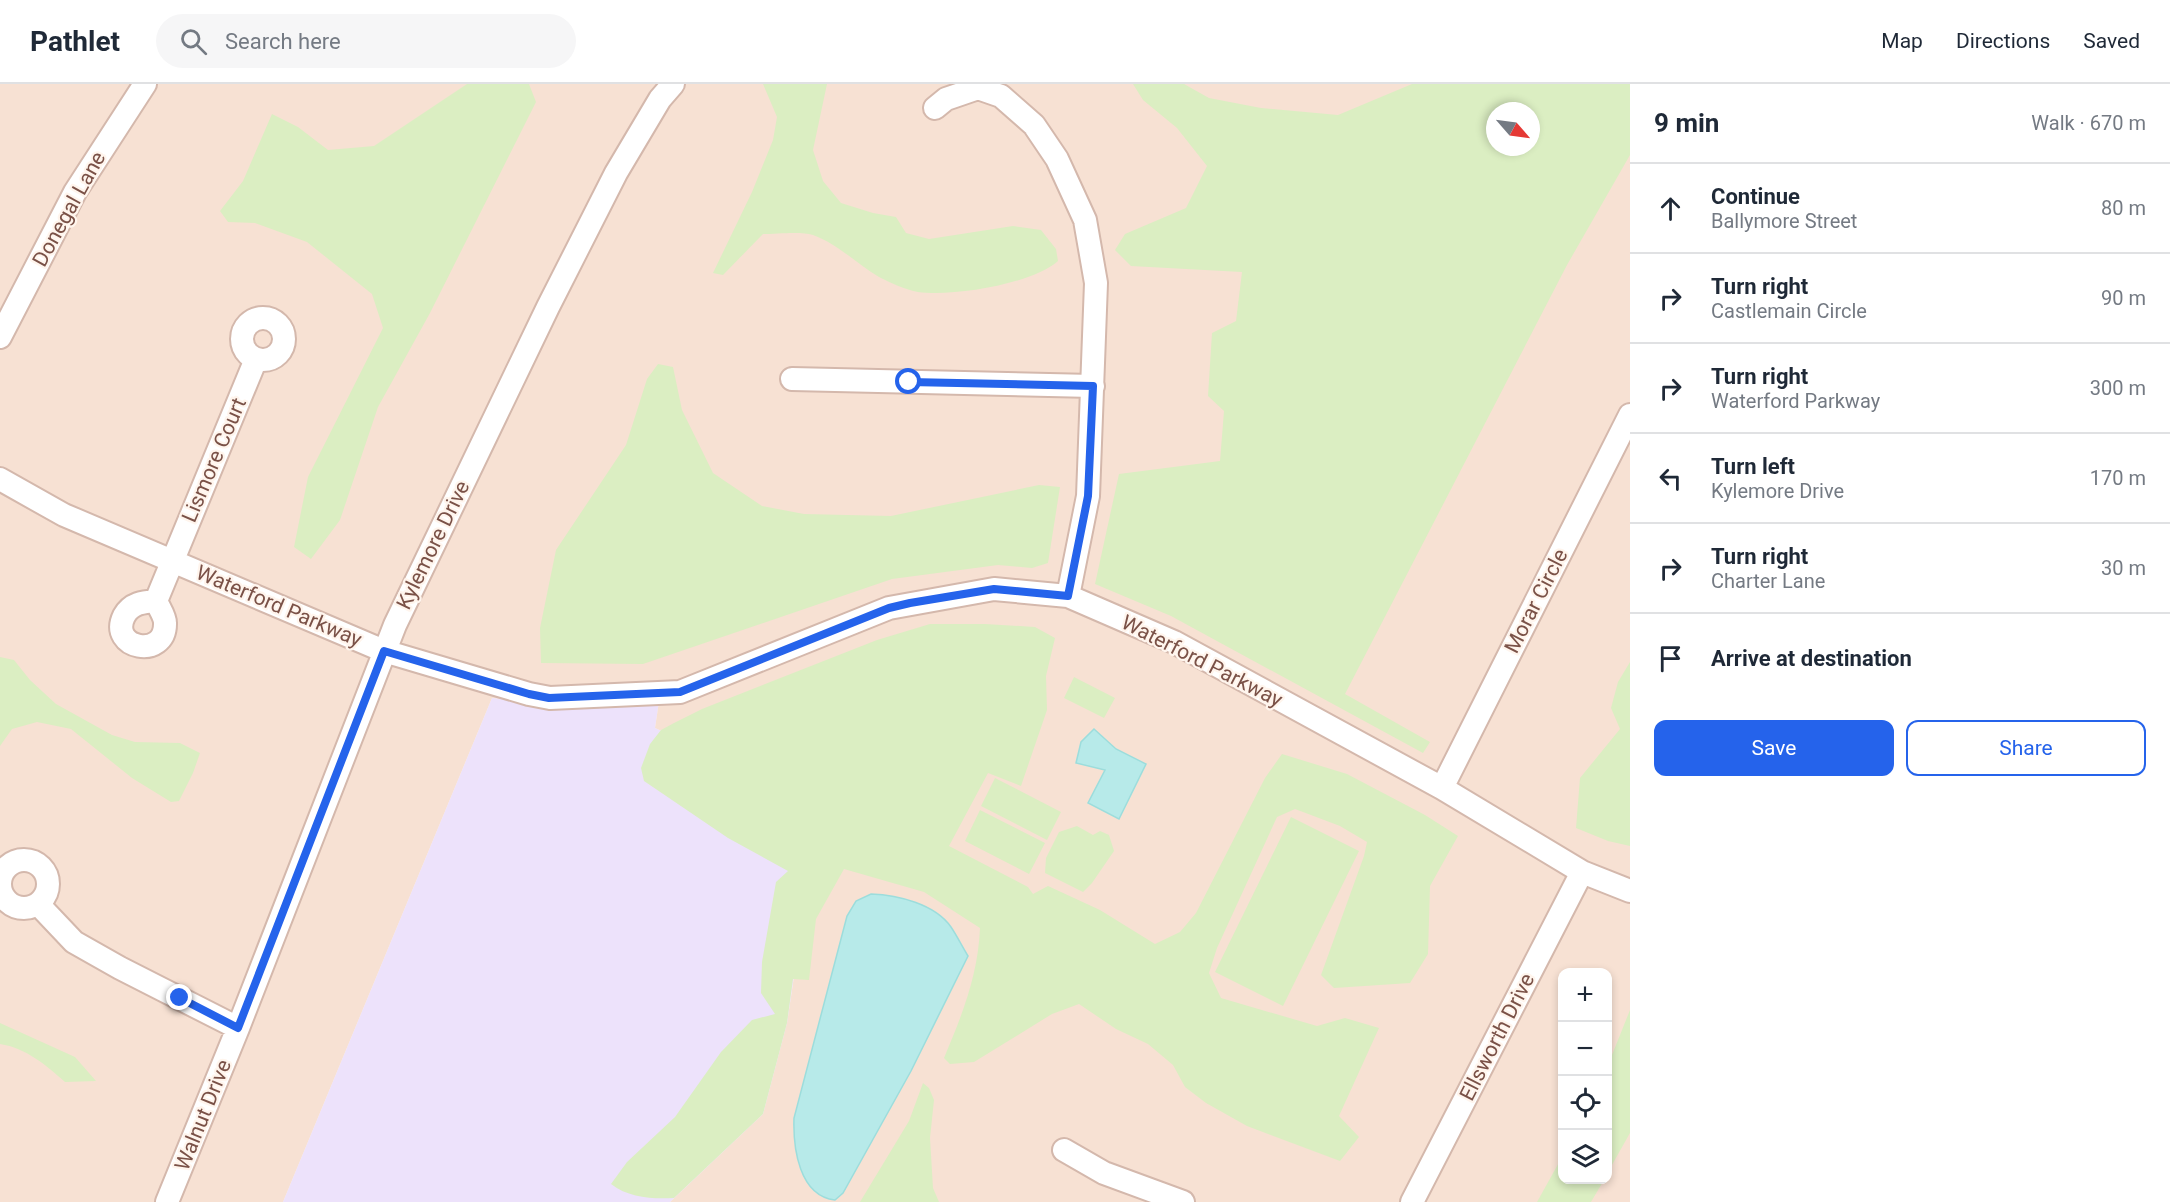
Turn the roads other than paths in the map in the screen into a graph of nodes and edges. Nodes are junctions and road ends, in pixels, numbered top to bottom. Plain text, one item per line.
1 (145, 84) edge
2 (673, 84) edge
3 (935, 108) dead end
4 (0, 337) edge
5 (256, 359) dead end
6 (792, 379) dead end
7 (1093, 386) junction
8 (1630, 415) edge
9 (0, 479) edge
10 (172, 561) junction
11 (1068, 596) junction
12 (156, 601) dead end
13 (384, 651) junction
14 (1442, 788) junction
15 (1582, 872) junction
16 (1630, 891) edge
17 (38, 904) dead end
18 (238, 1028) junction
19 (1064, 1150) dead end
20 (167, 1202) edge
21 (1183, 1202) edge
22 (1412, 1202) edge

1 - 4 street, Donegal Lane
2 - 13 street, Kylemore Drive
3 - 7 street
5 - 10 street, Lismore Court
6 - 7 street
7 - 11 street
8 - 14 street, Morar Circle
9 - 10 street, Waterford Parkway
10 - 12 street, Lismore Court
10 - 13 street, Waterford Parkway
11 - 13 street, Waterford Parkway
11 - 14 street, Waterford Parkway
13 - 18 street, Kylemore Drive
14 - 15 street, Waterford Parkway
15 - 16 street, Waterford Parkway
15 - 22 street, Ellsworth Drive
17 - 18 street
18 - 20 street, Walnut Drive
19 - 21 street

